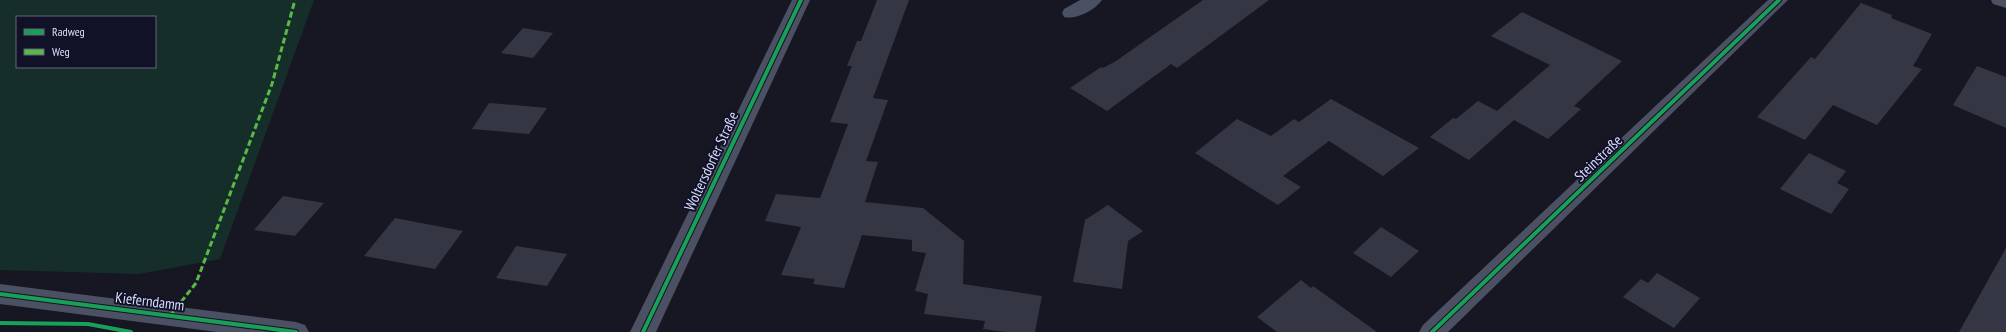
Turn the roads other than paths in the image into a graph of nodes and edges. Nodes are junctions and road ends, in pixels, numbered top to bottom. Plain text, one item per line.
1 (801, 0) edge
2 (1092, 0) edge
3 (1778, 0) edge
4 (2000, 0) edge
5 (2006, 2) edge
6 (1072, 13) dead end
7 (0, 294) edge
8 (296, 332) edge
9 (643, 332) edge
10 (1432, 332) edge

1 - 9 street, Woltersdorfer Straße
2 - 6 street
3 - 10 street, Steinstraße
4 - 5 street
7 - 8 street, Kieferndamm

